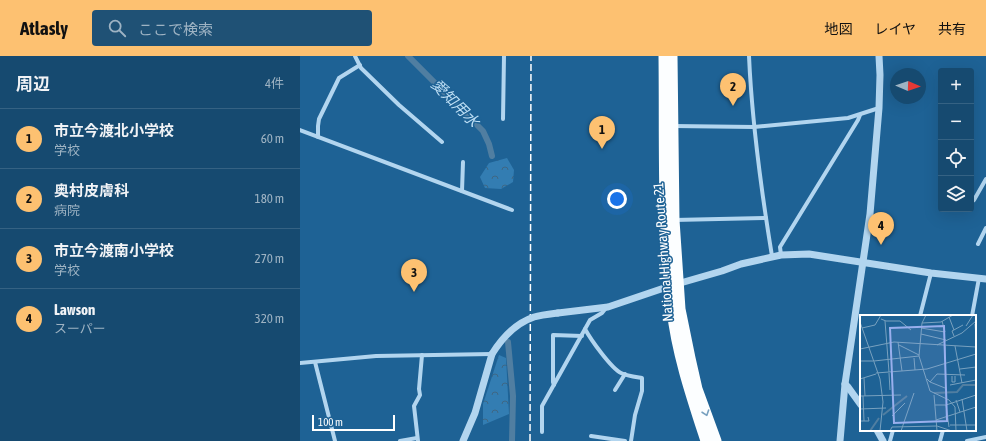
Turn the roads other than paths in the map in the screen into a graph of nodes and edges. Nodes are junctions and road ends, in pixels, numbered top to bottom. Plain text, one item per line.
1 (355, 56) edge
2 (504, 56) edge
3 (664, 56) edge
4 (672, 56) edge
5 (749, 56) edge
6 (878, 56) edge
7 (360, 65) junction
8 (879, 108) junction
9 (860, 115) junction
10 (503, 119) dead end
11 (673, 126) junction
12 (754, 127) junction
13 (300, 130) edge
14 (318, 137) junction
15 (442, 142) dead end
16 (463, 162) dead end
17 (986, 178) edge
18 (462, 191) junction
19 (974, 200) edge
20 (512, 210) dead end
21 (766, 218) junction
22 (674, 220) junction
23 (986, 228) edge
24 (978, 244) dead end
25 (781, 255) junction
26 (772, 256) junction
27 (863, 262) junction
28 (931, 273) junction
29 (982, 278) edge
30 (674, 285) junction
31 (608, 307) junction
32 (920, 315) edge
33 (972, 315) edge
34 (585, 329) junction
35 (582, 336) junction
36 (492, 354) junction
37 (422, 355) junction
38 (315, 362) junction
39 (300, 363) edge
40 (625, 374) junction
41 (845, 384) junction
42 (554, 385) junction
43 (615, 390) dead end
44 (860, 404) edge
45 (878, 431) edge
46 (893, 431) edge
47 (943, 431) edge
48 (542, 432) dead end
49 (591, 436) dead end
50 (986, 437) edge
51 (418, 439) edge
52 (335, 441) edge
53 (400, 441) edge
54 (463, 441) edge
55 (625, 441) edge
56 (631, 441) edge
57 (706, 441) edge
58 (716, 441) edge
59 (840, 441) edge
60 (883, 441) edge
61 (890, 441) edge
62 (940, 441) edge
63 (967, 441) edge

1 - 7 street
2 - 10 street
3 - 30 highway, National Highway Route 21
4 - 11 highway, National Highway Route 21
5 - 12 street
6 - 8 street
7 - 14 street
7 - 15 street
8 - 9 street
8 - 27 street
9 - 12 street
9 - 25 street
11 - 12 street
11 - 22 highway, National Highway Route 21
12 - 21 street
13 - 14 street
14 - 18 street
16 - 18 street
17 - 19 street
18 - 20 street
21 - 22 street
21 - 26 street
22 - 30 highway, National Highway Route 21
23 - 24 street
25 - 26 street
25 - 27 street
26 - 30 street
27 - 28 street
27 - 41 street
28 - 29 street
28 - 32 street
29 - 33 street
30 - 31 street
30 - 57 highway, National Highway Route 21
30 -> 58 highway, National Highway Route 21
31 - 34 street
31 - 36 street, bridge
34 - 35 street
34 - 40 street
35 - 42 street
35 - 42 street
36 - 37 street
36 - 54 street
37 - 38 street
37 - 51 street
38 - 39 street
38 - 52 street
40 - 43 street
40 - 56 street
41 - 44 street
41 - 59 street
42 - 48 street
45 - 60 street
46 - 61 street
47 - 62 street
49 - 55 street
50 - 63 street
51 - 53 street

